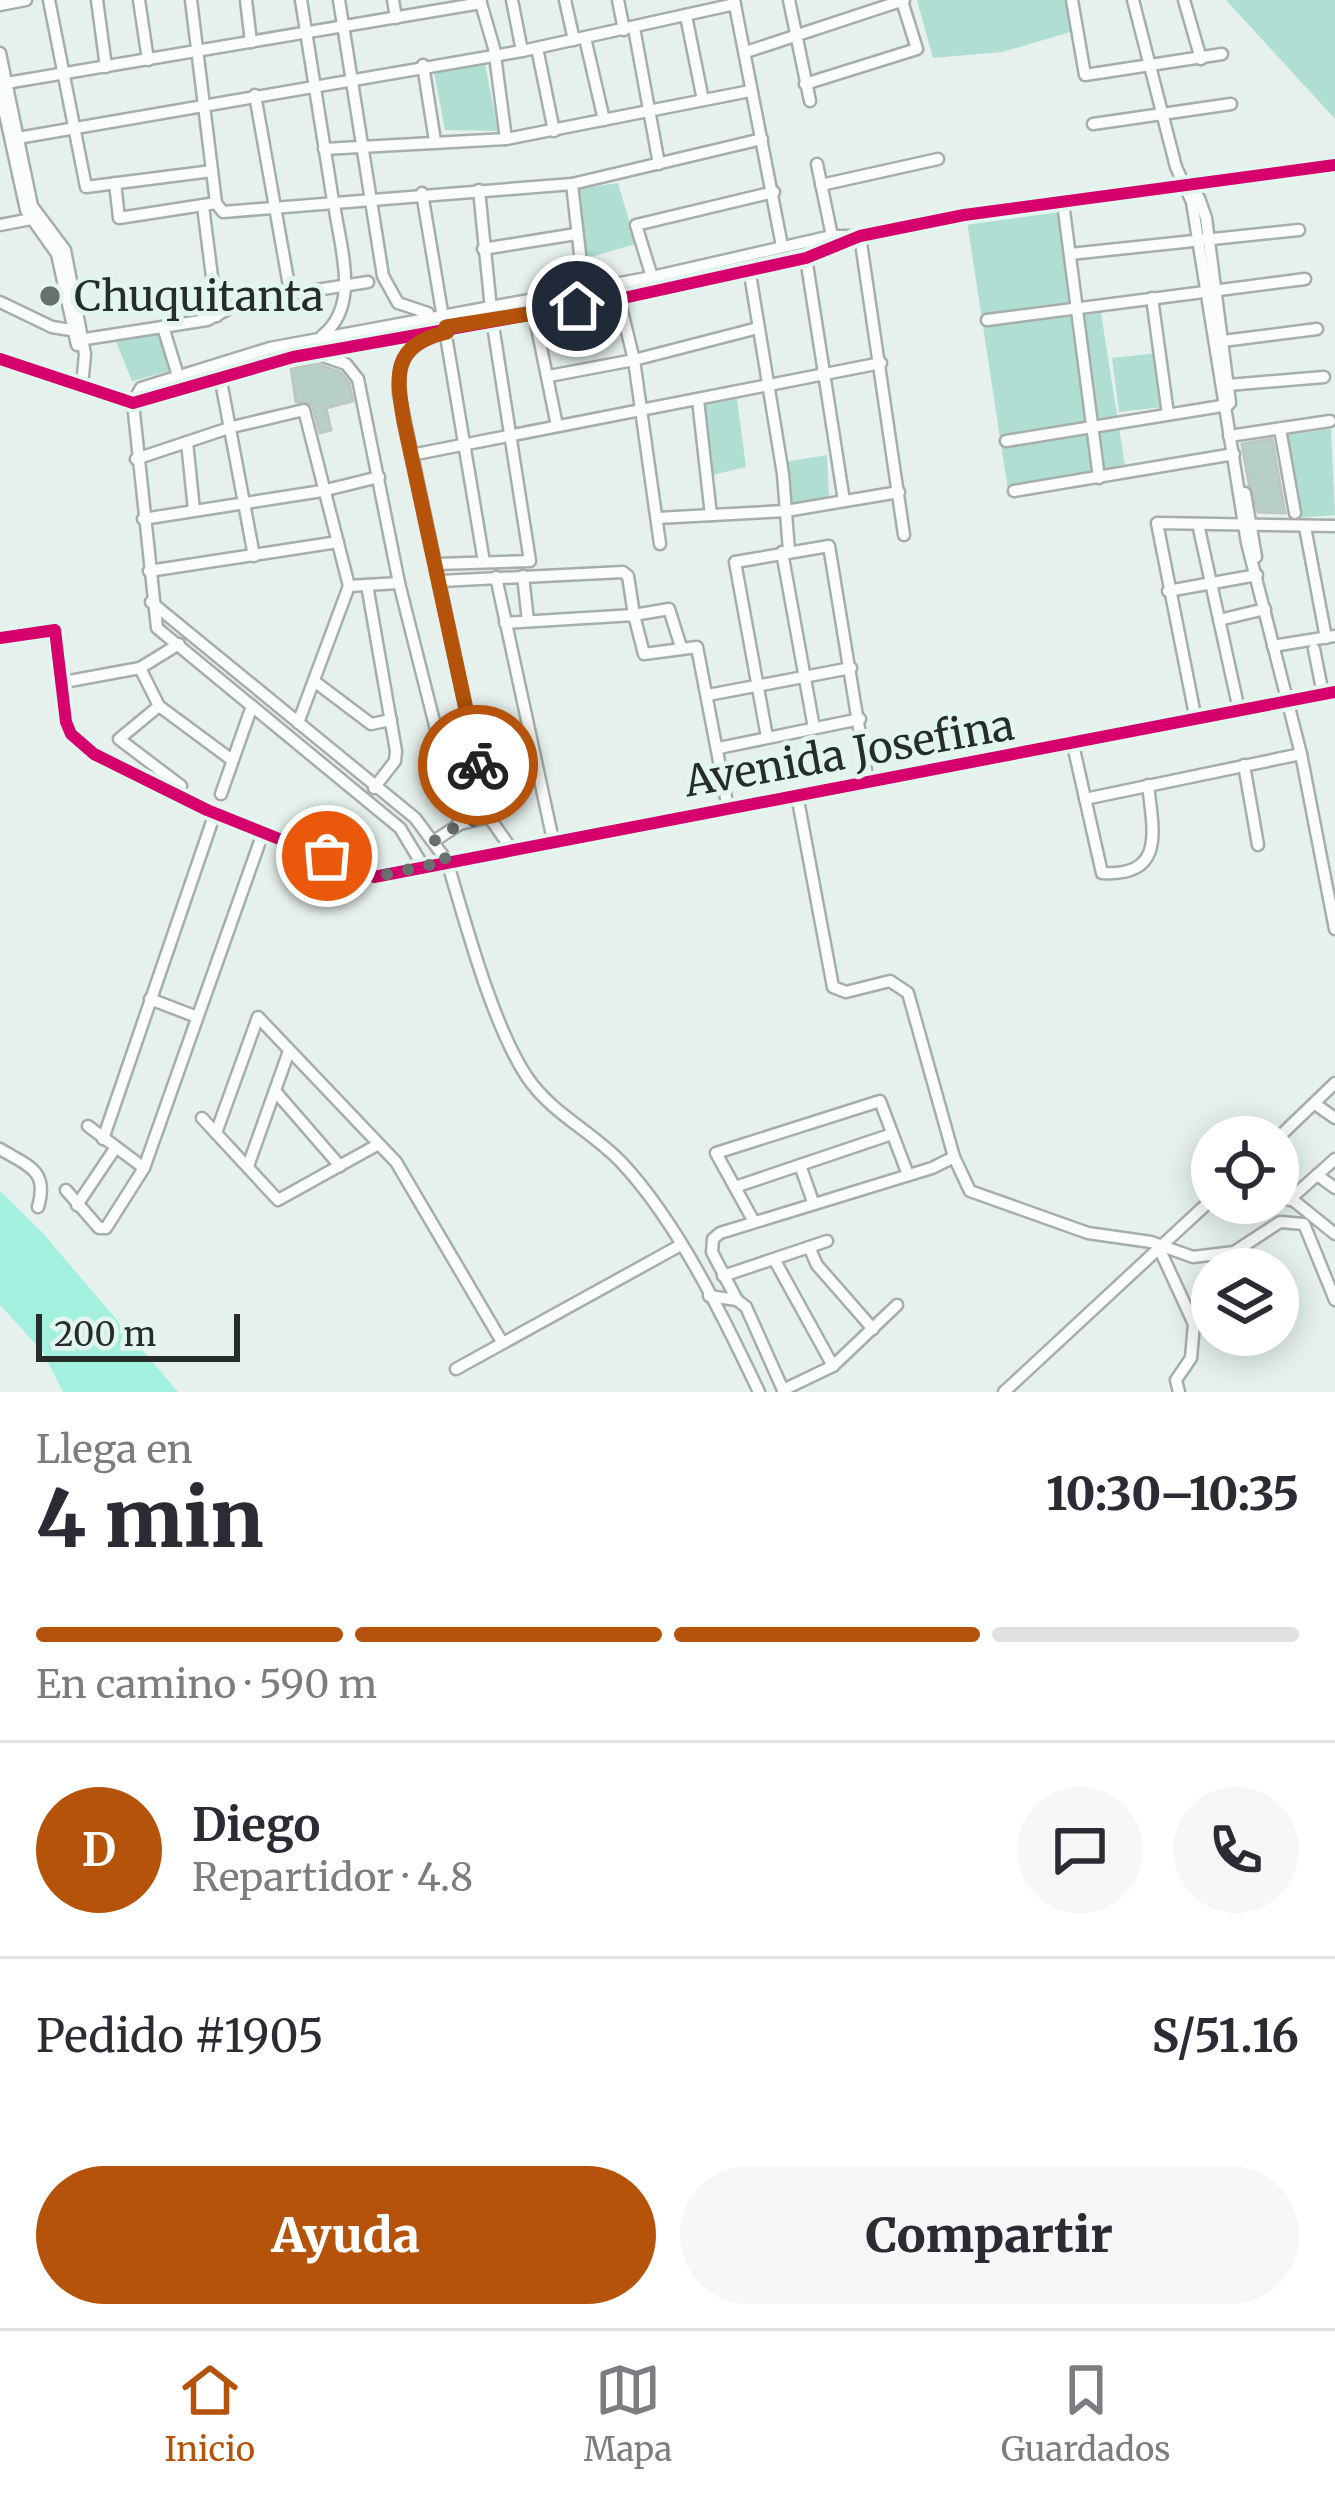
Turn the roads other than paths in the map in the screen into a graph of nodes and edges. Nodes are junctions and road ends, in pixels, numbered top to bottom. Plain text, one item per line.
1 (26, 0) edge
2 (49, 0) edge
3 (98, 0) edge
4 (139, 0) edge
5 (191, 0) edge
6 (246, 0) edge
7 (301, 0) edge
8 (340, 0) edge
9 (393, 0) edge
10 (512, 0) edge
11 (565, 0) edge
12 (619, 0) edge
13 (789, 0) edge
14 (903, 0) edge
15 (1072, 0) edge
16 (1133, 0) edge
17 (1184, 0) edge
18 (480, 1) edge
19 (735, 2) edge
20 (0, 4) edge
21 (686, 16) junction
22 (396, 18) junction
23 (344, 27) junction
24 (629, 29) junction
25 (305, 33) junction
26 (795, 36) junction
27 (580, 39) junction
28 (251, 42) junction
29 (537, 48) junction
30 (522, 50) junction
31 (0, 52) edge
32 (198, 52) junction
33 (746, 52) junction
34 (1222, 54) dead end
35 (494, 55) junction
36 (1201, 59) junction
37 (148, 60) junction
38 (1151, 64) junction
39 (423, 65) junction
40 (106, 67) junction
41 (63, 74) junction
42 (345, 80) junction
43 (313, 84) junction
44 (805, 84) junction
45 (2, 86) edge
46 (750, 91) junction
47 (255, 94) junction
48 (703, 100) junction
49 (811, 101) dead end
50 (204, 104) junction
51 (1231, 104) dead end
52 (646, 110) junction
53 (1162, 115) junction
54 (604, 120) junction
55 (1094, 124) dead end
56 (72, 128) junction
57 (554, 131) junction
58 (10, 135) edge
59 (506, 139) junction
60 (435, 140) junction
61 (761, 140) junction
62 (362, 146) junction
63 (324, 148) junction
64 (938, 159) dead end
65 (659, 164) junction
66 (817, 164) dead end
67 (1335, 166) edge
68 (212, 171) junction
69 (18, 175) junction
70 (0, 179) edge
71 (1183, 182) junction
72 (115, 184) junction
73 (572, 184) junction
74 (821, 185) junction
75 (479, 190) junction
76 (774, 191) junction
77 (422, 194) junction
78 (371, 198) junction
79 (1063, 202) junction
80 (210, 204) junction
81 (334, 206) junction
82 (274, 208) junction
83 (31, 220) junction
84 (0, 225) edge
85 (1299, 230) dead end
86 (576, 234) junction
87 (832, 236) junction
88 (860, 236) junction
89 (1202, 236) junction
90 (782, 246) junction
91 (483, 249) junction
92 (1070, 254) junction
93 (806, 258) junction
94 (749, 268) junction
95 (652, 277) junction
96 (1305, 278) dead end
97 (368, 281) dead end
98 (347, 286) junction
99 (1209, 289) junction
100 (584, 290) junction
101 (290, 297) junction
102 (1152, 298) junction
103 (620, 299) junction
104 (0, 302) edge
105 (490, 305) junction
106 (1077, 308) junction
107 (535, 313) junction
108 (217, 316) junction
109 (492, 320) junction
110 (987, 320) dead end
111 (445, 321) junction
112 (164, 327) junction
113 (758, 328) junction
114 (1317, 328) dead end
115 (76, 337) junction
116 (315, 339) junction
117 (1223, 341) junction
118 (313, 353) junction
119 (0, 359) edge
120 (634, 360) junction
121 (881, 363) junction
122 (824, 375) junction
123 (220, 376) junction
124 (549, 376) junction
125 (1324, 376) dead end
126 (180, 381) junction
127 (78, 385) junction
128 (1228, 385) junction
129 (769, 386) junction
130 (698, 400) junction
131 (133, 403) junction
132 (1227, 406) junction
133 (643, 410) junction
134 (1168, 414) junction
135 (1330, 422) dead end
136 (556, 426) junction
137 (1092, 426) junction
138 (232, 427) junction
139 (1280, 429) junction
140 (513, 434) junction
141 (1232, 436) junction
142 (1006, 441) dead end
143 (187, 442) junction
144 (463, 444) junction
145 (1234, 454) junction
146 (411, 455) junction
147 (136, 459) junction
148 (379, 477) junction
149 (1099, 478) junction
150 (322, 491) junction
151 (1014, 491) dead end
152 (898, 492) junction
153 (844, 501) junction
154 (244, 502) junction
155 (194, 510) junction
156 (786, 512) junction
157 (1295, 513) dead end
158 (712, 515) junction
159 (657, 518) junction
160 (143, 519) junction
161 (1247, 522) junction
162 (1198, 524) junction
163 (1335, 526) edge
164 (1305, 527) junction
165 (904, 535) dead end
166 (338, 542) junction
167 (660, 544) dead end
168 (785, 551) junction
169 (254, 556) junction
170 (484, 562) junction
171 (436, 565) junction
172 (149, 572) junction
173 (1257, 575) junction
174 (523, 576) junction
175 (496, 577) junction
176 (440, 581) junction
177 (1210, 582) junction
178 (399, 583) junction
179 (368, 585) junction
180 (349, 586) junction
181 (1168, 591) junction
182 (151, 602) junction
183 (1265, 609) junction
184 (634, 615) junction
185 (1219, 620) junction
186 (528, 621) junction
187 (505, 623) junction
188 (188, 632) junction
189 (1330, 637) edge
190 (0, 638) edge
191 (177, 646) junction
192 (1273, 646) junction
193 (681, 647) junction
194 (1313, 649) dead end
195 (140, 668) junction
196 (851, 668) junction
197 (805, 676) junction
198 (314, 681) junction
199 (64, 682) junction
200 (757, 684) junction
201 (259, 692) junction
202 (1329, 693) edge
203 (708, 694) junction
204 (1285, 701) junction
205 (159, 706) junction
206 (251, 709) junction
207 (1239, 710) junction
208 (860, 719) junction
209 (391, 720) junction
210 (1196, 720) junction
211 (298, 723) junction
212 (814, 728) junction
213 (767, 736) junction
214 (1072, 745) junction
215 (719, 748) junction
216 (1301, 754) junction
217 (232, 760) junction
218 (1244, 765) junction
219 (868, 783) junction
220 (1148, 785) junction
221 (181, 786) dead end
222 (375, 786) junction
223 (221, 794) dead end
224 (797, 796) junction
225 (1085, 799) junction
226 (364, 800) junction
227 (728, 808) junction
228 (215, 813) junction
229 (489, 817) junction
230 (460, 824) junction
231 (264, 830) junction
232 (553, 840) junction
233 (434, 841) junction
234 (1258, 845) dead end
235 (510, 848) junction
236 (447, 861) junction
237 (423, 866) junction
238 (1335, 929) edge
239 (150, 999) junction
240 (197, 1017) junction
241 (289, 1051) junction
242 (1335, 1083) edge
243 (274, 1091) junction
244 (1315, 1104) junction
245 (202, 1118) dead end
246 (1335, 1118) edge
247 (1299, 1119) edge
248 (88, 1126) dead end
249 (216, 1133) junction
250 (892, 1134) junction
251 (103, 1139) junction
252 (377, 1145) junction
253 (0, 1149) edge
254 (114, 1150) junction
255 (954, 1157) junction
256 (1335, 1159) edge
257 (800, 1165) junction
258 (248, 1166) junction
259 (340, 1166) junction
260 (144, 1168) junction
261 (907, 1172) junction
262 (1317, 1175) junction
263 (735, 1187) junction
264 (1335, 1188) edge
265 (66, 1190) dead end
266 (1299, 1191) edge
267 (813, 1202) junction
268 (77, 1205) junction
269 (38, 1207) dead end
270 (1299, 1208) edge
271 (1191, 1218) edge
272 (753, 1220) junction
273 (1335, 1234) edge
274 (827, 1241) dead end
275 (679, 1246) junction
276 (808, 1247) junction
277 (1158, 1247) junction
278 (774, 1259) junction
279 (723, 1276) junction
280 (709, 1297) junction
281 (737, 1300) junction
282 (1335, 1300) edge
283 (898, 1305) dead end
284 (873, 1329) junction
285 (502, 1342) junction
286 (832, 1366) junction
287 (456, 1369) dead end
288 (784, 1391) edge
289 (759, 1392) edge
290 (1004, 1392) edge
291 (1179, 1392) edge

1 - 20 street
2 - 41 street
3 - 40 street
4 - 37 street
5 - 32 street
6 - 28 street
7 - 25 street
8 - 23 street
9 - 22 street
10 - 30 street
11 - 27 street
12 - 24 street
13 - 26 street
14 - 26 street
14 - 44 street
15 - 38 street
16 - 38 street
17 - 36 street
18 - 22 street
18 - 35 street
19 - 21 street
19 - 33 street
21 - 24 street
21 - 48 street
22 - 23 street
23 - 25 street
23 - 42 street
24 - 27 street
24 - 52 street
25 - 28 street
25 - 43 street
26 - 33 street
26 - 44 street
27 - 29 street
27 - 54 street
28 - 32 street
29 - 30 street
29 - 57 street
30 - 35 street
31 - 45 street
32 - 37 street
32 - 50 street
33 - 46 street
34 - 36 street
35 - 39 street
35 - 59 street
36 - 38 street
37 - 40 street
38 - 53 street
39 - 42 street
39 - 60 street
40 - 41 street
41 - 45 street
41 - 56 street
42 - 43 street
42 - 62 street
43 - 47 street
43 - 63 street
44 - 49 street
45 - 58 street
46 - 48 street
46 - 61 street
47 - 50 street
47 - 82 street
48 - 52 street
50 - 56 street
50 - 68 street
51 - 53 street
52 - 54 street
52 - 65 street
53 - 55 street
53 - 71 street
54 - 57 street
56 - 58 street
56 - 72 street
57 - 59 street
58 - 69 street
58 - 115 street
59 - 60 street
60 - 62 street
61 - 65 street
61 - 76 street
62 - 63 street
62 - 78 street
63 - 81 street
64 - 74 street
65 - 73 street
66 - 74 street
67 - 71 street
68 - 72 street
68 - 80 street
69 - 70 street
69 - 83 street
71 - 79 street
71 - 89 street
72 - 80 street
73 - 75 street
73 - 86 street
74 - 87 street
75 - 77 street
75 - 91 street
76 - 90 street
76 - 95 street
77 - 78 street
77 - 111 street
78 - 81 street
78 - 111 street
79 - 88 street
79 - 92 street
80 - 82 street
80 - 108 street
81 - 82 street
81 - 98 street
82 - 101 street
83 - 84 street
83 - 115 street
85 - 89 street
86 - 91 street
86 - 100 street
87 - 88 street
87 - 90 street
88 - 93 street
88 - 121 street
89 - 92 street
89 - 99 street
90 - 95 street
91 - 105 street
92 - 106 street
93 - 94 street
93 - 122 street
94 - 103 street
94 - 113 street
95 - 100 street
96 - 99 street
97 - 98 street
98 - 101 street
98 - 116 street
99 - 102 street
99 - 117 street
99 - 132 street
100 - 105 street
101 - 108 street
102 - 106 street
102 - 134 street
103 - 107 street
103 - 120 street
104 - 115 street
105 - 109 street
105 - 111 street
106 - 110 street
106 - 137 street
107 - 109 street
107 - 124 street
108 - 112 street
109 - 111 street
109 - 140 street
111 - 116 street
111 - 118 street
111 - 144 street
111 - 146 street
112 - 115 street
112 - 126 street
113 - 120 street
113 - 129 street
114 - 117 street
115 - 127 street
116 - 126 street
117 - 128 street
118 - 123 street
118 - 148 street
119 - 127 street
120 - 124 street
120 - 133 street
121 - 122 street
121 - 152 street
122 - 129 street
122 - 153 street
123 - 126 street
123 - 138 street
124 - 136 street
125 - 128 street
126 - 131 street
127 - 131 street
128 - 132 street
129 - 130 street
129 - 156 street
130 - 133 street
130 - 158 street
131 - 147 street
132 - 134 street
132 - 141 street
133 - 136 street
133 - 159 street
134 - 137 street
135 - 139 street
136 - 140 street
137 - 142 street
137 - 149 street
138 - 143 street
138 - 150 street
138 - 154 street
139 - 141 street
139 - 157 street
140 - 144 street
140 - 170 street
141 - 145 street
143 - 147 street
143 - 155 street
144 - 146 street
144 - 170 street
145 - 149 street
145 - 161 street
146 - 171 street
147 - 160 street
148 - 150 street
148 - 178 street
149 - 151 street
150 - 154 street
150 - 166 street
152 - 153 street
152 - 165 street
153 - 156 street
154 - 155 street
154 - 169 street
155 - 160 street
156 - 158 street
156 - 168 street
158 - 159 street
159 - 167 street
160 - 172 street
161 - 162 street
161 - 164 street
161 - 173 street
162 - 177 street
162 - 181 street
163 - 164 street
164 - 189 street
166 - 169 street
166 - 180 street
168 - 196 street
168 - 197 street
168 - 200 street
169 - 172 street
170 - 171 street
171 - 176 street
172 - 182 street
173 - 177 street
173 - 183 street
174 - 175 street
174 - 184 street
174 - 186 street
175 - 176 street
175 - 187 street
176 - 229 street
177 - 181 street
177 - 185 street
178 - 179 street
178 - 230 street
179 - 180 street
179 - 209 street
180 - 198 street
181 - 210 street
182 - 188 street
182 - 191 street
183 - 185 street
183 - 192 street
184 - 186 street
184 - 193 street
184 - 193 street
185 - 207 street
186 - 187 street
187 - 232 street
188 - 191 street
188 - 201 street
189 - 192 street
190 - 199 street
191 - 195 street
191 - 206 street
192 - 204 street
193 - 203 street
194 - 202 street
195 - 199 street
195 - 205 street
196 - 197 street
196 - 208 street
197 - 200 street
197 - 212 street
198 - 209 street
198 - 211 street
199 - 228 street
200 - 203 street
200 - 213 street
201 - 206 street
201 - 211 street
202 - 204 street, Avenida Josefina
203 - 215 street
204 - 207 street, Avenida Josefina
204 - 216 street
205 - 217 street
205 - 221 street
206 - 217 street
206 - 226 street
207 - 210 street, Avenida Josefina
208 - 212 street
208 - 219 street
209 - 222 street
210 - 214 street, Avenida Josefina
211 - 222 street
212 - 213 street
213 - 215 street
214 - 219 street, Avenida Josefina
214 - 225 street
215 - 227 street
216 - 218 street
216 - 238 street
217 - 223 street
218 - 220 street
218 - 234 street
219 - 224 street, Avenida Josefina
220 - 225 street
220 - 225 street
222 - 226 street
222 - 233 street
224 - 227 street, Avenida Josefina
224 - 255 street
226 - 237 street
227 - 232 street, Avenida Josefina
228 - 231 street
228 - 239 street
229 - 230 street
229 - 235 street
230 - 233 street
231 - 237 street, Avenida Josefina
231 - 240 street
232 - 235 street, Avenida Josefina
233 - 236 street
235 - 236 street, Avenida Josefina
236 - 237 street, Avenida Josefina
236 - 275 street
239 - 240 street
239 - 251 street
240 - 260 street
241 - 243 street
241 - 249 street
241 - 252 street
242 - 244 street
243 - 258 street
243 - 259 street
244 - 246 street
244 - 247 street
245 - 249 street
248 - 251 street
249 - 258 street
250 - 257 street
250 - 261 street
250 - 263 street
251 - 254 street
252 - 259 street
252 - 285 street
253 - 269 street
254 - 260 street
254 - 268 street
255 - 261 street
255 - 277 street
256 - 262 street
257 - 263 street
257 - 267 street
258 - 259 street
260 - 268 street
261 - 267 street
262 - 264 street
262 - 266 street
263 - 272 street
265 - 268 street
267 - 272 street
270 - 273 street
271 - 277 street
272 - 279 street
274 - 276 street
275 - 280 street
275 - 285 street
276 - 278 street
276 - 284 street
277 - 282 street
277 - 290 street
277 - 291 street
278 - 279 street
278 - 286 street
279 - 281 street
280 - 281 street
280 - 289 street
281 - 288 street
283 - 284 street
284 - 286 street
285 - 287 street
286 - 288 street

